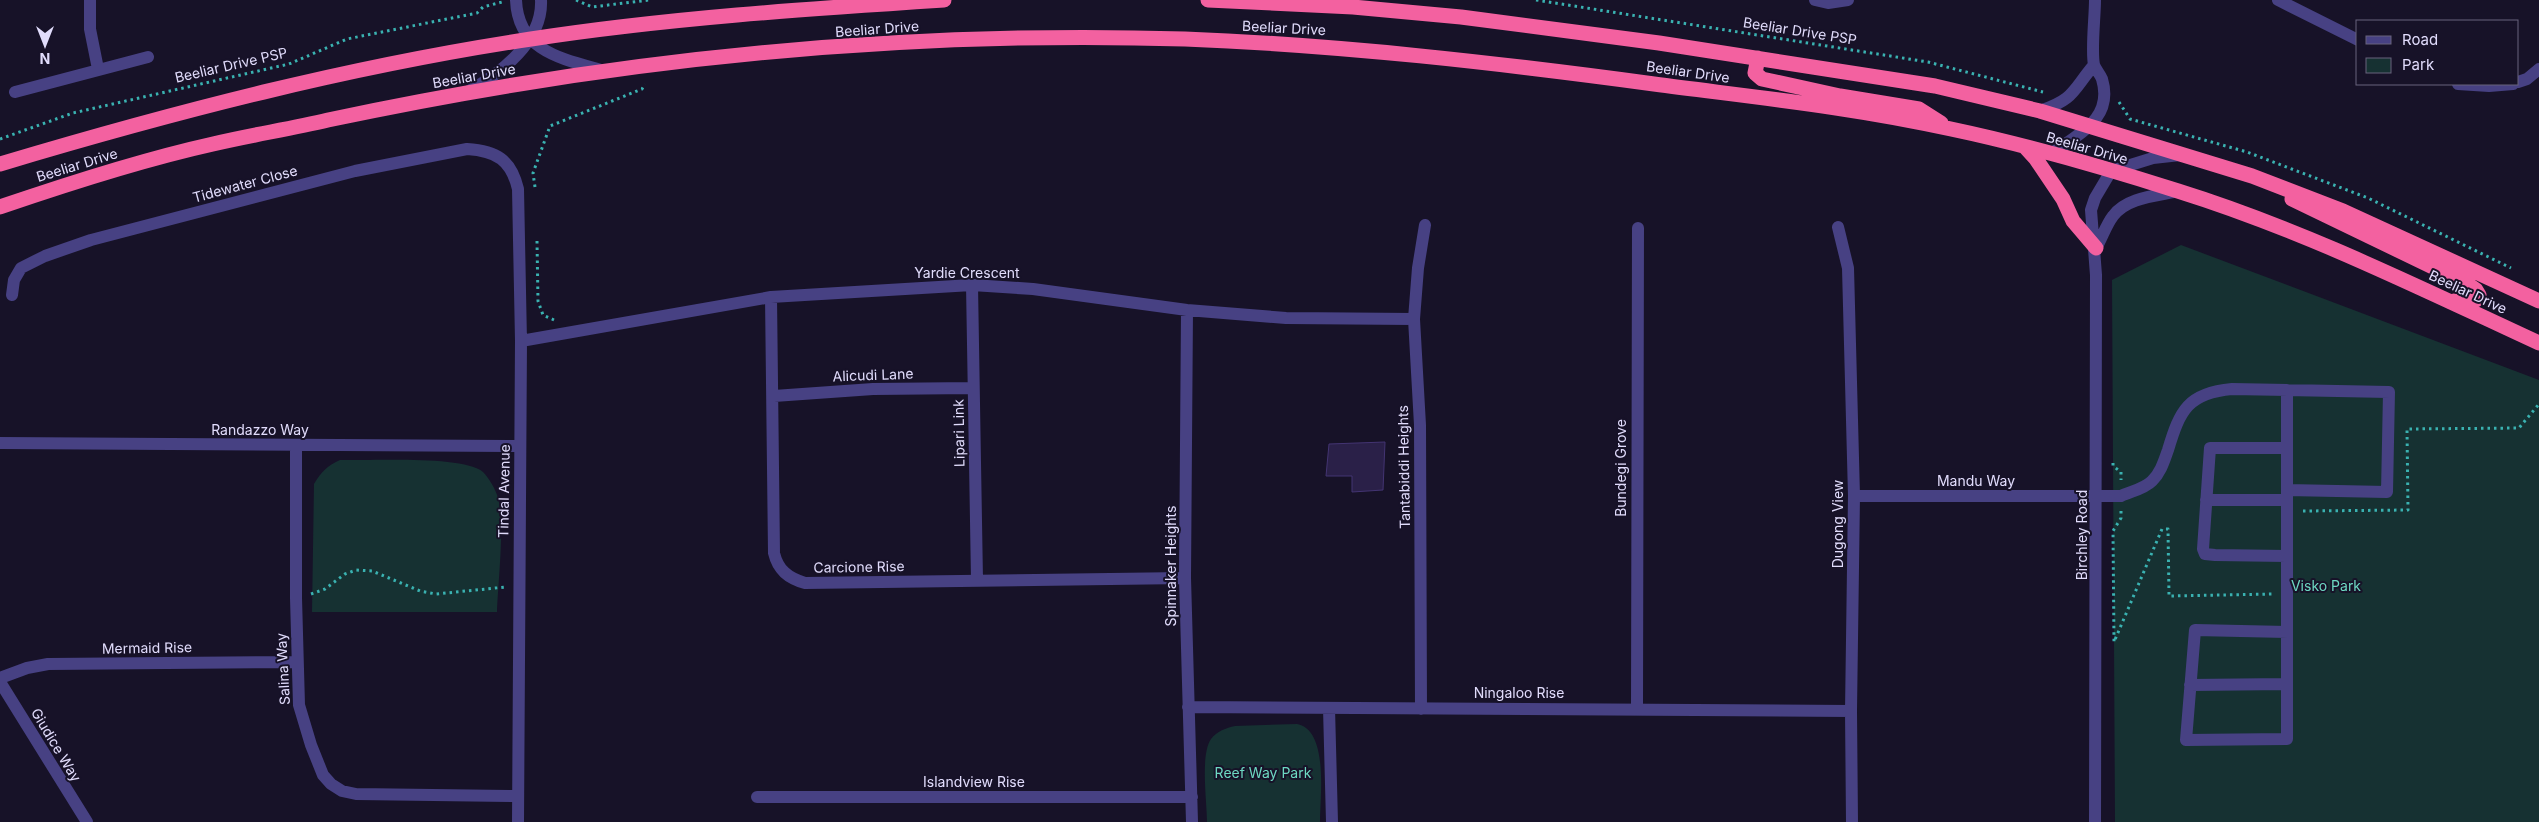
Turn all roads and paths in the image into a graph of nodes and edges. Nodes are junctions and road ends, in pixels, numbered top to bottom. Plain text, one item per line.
1 (90, 0) edge
2 (516, 0) edge
3 (541, 0) edge
4 (576, 0) edge
5 (649, 0) edge
6 (944, 0) edge
7 (1208, 0) edge
8 (1536, 0) edge
9 (1815, 0) edge
10 (1848, 0) edge
11 (2096, 0) edge
12 (2278, 0) edge
13 (1246, 1) edge
14 (494, 2) dead end
15 (2293, 3) edge
16 (530, 39) junction
17 (2356, 39) edge
18 (148, 57) dead end
19 (1758, 58) junction
20 (2094, 65) junction
21 (98, 69) junction
22 (2539, 69) edge
23 (604, 70) junction
24 (2519, 82) edge
25 (645, 84) dead end
26 (2474, 85) edge
27 (2501, 85) edge
28 (2051, 89) dead end
29 (15, 92) dead end
30 (464, 93) junction
31 (2040, 111) junction
32 (2090, 126) junction
33 (1949, 128) junction
34 (0, 139) edge
35 (2026, 148) junction
36 (2051, 154) junction
37 (2187, 154) junction
38 (508, 163) joint
39 (0, 164) edge
40 (2111, 171) junction
41 (2278, 185) junction
42 (535, 191) dead end
43 (2179, 191) junction
44 (0, 207) edge
45 (1425, 225) dead end
46 (1838, 227) dead end
47 (1638, 228) dead end
48 (537, 236) dead end
49 (2096, 248) junction
50 (972, 285) junction
51 (12, 295) dead end
52 (771, 298) junction
53 (2448, 300) junction
54 (2539, 301) edge
55 (1187, 310) junction
56 (1414, 319) junction
57 (565, 333) junction
58 (521, 341) junction
59 (2539, 343) edge
60 (973, 388) junction
61 (2287, 390) junction
62 (774, 396) junction
63 (2539, 404) edge
64 (0, 443) edge
65 (296, 446) junction
66 (520, 446) junction
67 (2287, 448) junction
68 (2098, 495) junction
69 (1854, 496) junction
70 (2206, 500) junction
71 (2287, 500) junction
72 (2287, 556) junction
73 (1185, 578) junction
74 (977, 580) junction
75 (518, 586) junction
76 (296, 598) junction
77 (2287, 632) junction
78 (297, 662) junction
79 (0, 678) edge
80 (0, 682) edge
81 (2287, 684) junction
82 (2190, 686) junction
83 (1188, 707) junction
84 (1329, 708) junction
85 (1637, 708) junction
86 (1421, 709) junction
87 (1851, 711) junction
88 (518, 796) junction
89 (757, 796) dead end
90 (1192, 797) junction
91 (86, 822) edge
92 (518, 822) edge
93 (1192, 822) edge
94 (1332, 822) edge
95 (1852, 822) edge
96 (2095, 822) edge

1 - 21 street
2 - 16 street
3 - 16 street
4 - 5 path
6 - 16 highway, Beeliar Drive
7 - 13 highway, Beeliar Drive
8 - 28 path, Beeliar Drive PSP
9 - 10 street
11 - 20 street
12 - 15 street
13 - 19 highway, Beeliar Drive
14 - 34 path, Beeliar Drive PSP
15 - 17 street
16 - 23 street
16 - 30 street
16 - 39 highway, Beeliar Drive
18 - 21 street
19 - 31 highway, Beeliar Drive
19 - 33 highway
20 - 31 street
20 - 32 street
21 - 29 street
22 - 24 street
23 - 30 highway, Beeliar Drive
23 - 33 highway, Beeliar Drive
25 - 42 path
26 - 27 street
30 - 44 highway, Beeliar Drive
31 - 32 highway, Beeliar Drive
32 - 36 street
32 - 37 highway, Beeliar Drive
33 - 35 highway, Beeliar Drive
35 - 36 highway, Beeliar Drive
35 - 49 highway
36 - 40 highway, Beeliar Drive
37 - 40 street
37 - 41 highway, Beeliar Drive
38 - 51 street, Tidewater Close
38 - 58 street, Tindal Avenue
40 - 43 highway, Beeliar Drive
40 - 49 street, Birchley Road
41 - 53 highway
41 - 54 highway, Beeliar Drive
43 - 49 street, Birchley Road
43 - 53 highway, Beeliar Drive
45 - 56 street, Tantabiddi Heights
46 - 69 street, Dugong View
47 - 85 street, Bundegi Grove
48 - 57 path
49 - 68 street, Birchley Road
50 - 52 street, Yardie Crescent
50 - 55 street, Yardie Crescent
50 - 60 street, Lipari Link
52 - 57 street, Yardie Crescent
52 - 62 street, Carcione Rise
53 - 59 highway, Beeliar Drive
55 - 56 street, Yardie Crescent
55 - 73 street, Spinnaker Heights
56 - 86 street, Tantabiddi Heights
57 - 58 street, Yardie Crescent
58 - 66 street, Tindal Avenue
60 - 62 street, Alicudi Lane
60 - 74 street, Lipari Link
61 - 67 street
61 - 68 street, Mandu Way
61 - 71 street, Mandu Way
62 - 74 street, Carcione Rise
63 - 71 path
64 - 65 street, Randazzo Way
65 - 66 street, Randazzo Way
65 - 76 street, Salina Way
66 - 75 street, Tindal Avenue
67 - 70 street
67 - 71 street
68 - 69 street, Mandu Way
68 - 96 street, Birchley Road
69 - 87 street, Dugong View
70 - 71 street
70 - 72 street
71 - 72 street
72 - 77 street
73 - 74 street, Carcione Rise
73 - 83 street, Spinnaker Heights
75 - 76 path
75 - 88 street, Tindal Avenue
76 - 78 street, Salina Way
77 - 81 street
77 - 82 street
78 - 79 street, Mermaid Rise
78 - 88 street, Salina Way
80 - 91 street, Giudice Way
81 - 82 street
81 - 82 street
83 - 84 street, Ningaloo Rise
83 - 90 street, Spinnaker Heights
84 - 86 street, Ningaloo Rise
84 - 94 street
85 - 86 street, Ningaloo Rise
85 - 87 street, Ningaloo Rise
87 - 95 street, Dugong View
88 - 92 street, Tindal Avenue
89 - 90 street, Islandview Rise
90 - 93 street, Spinnaker Heights

